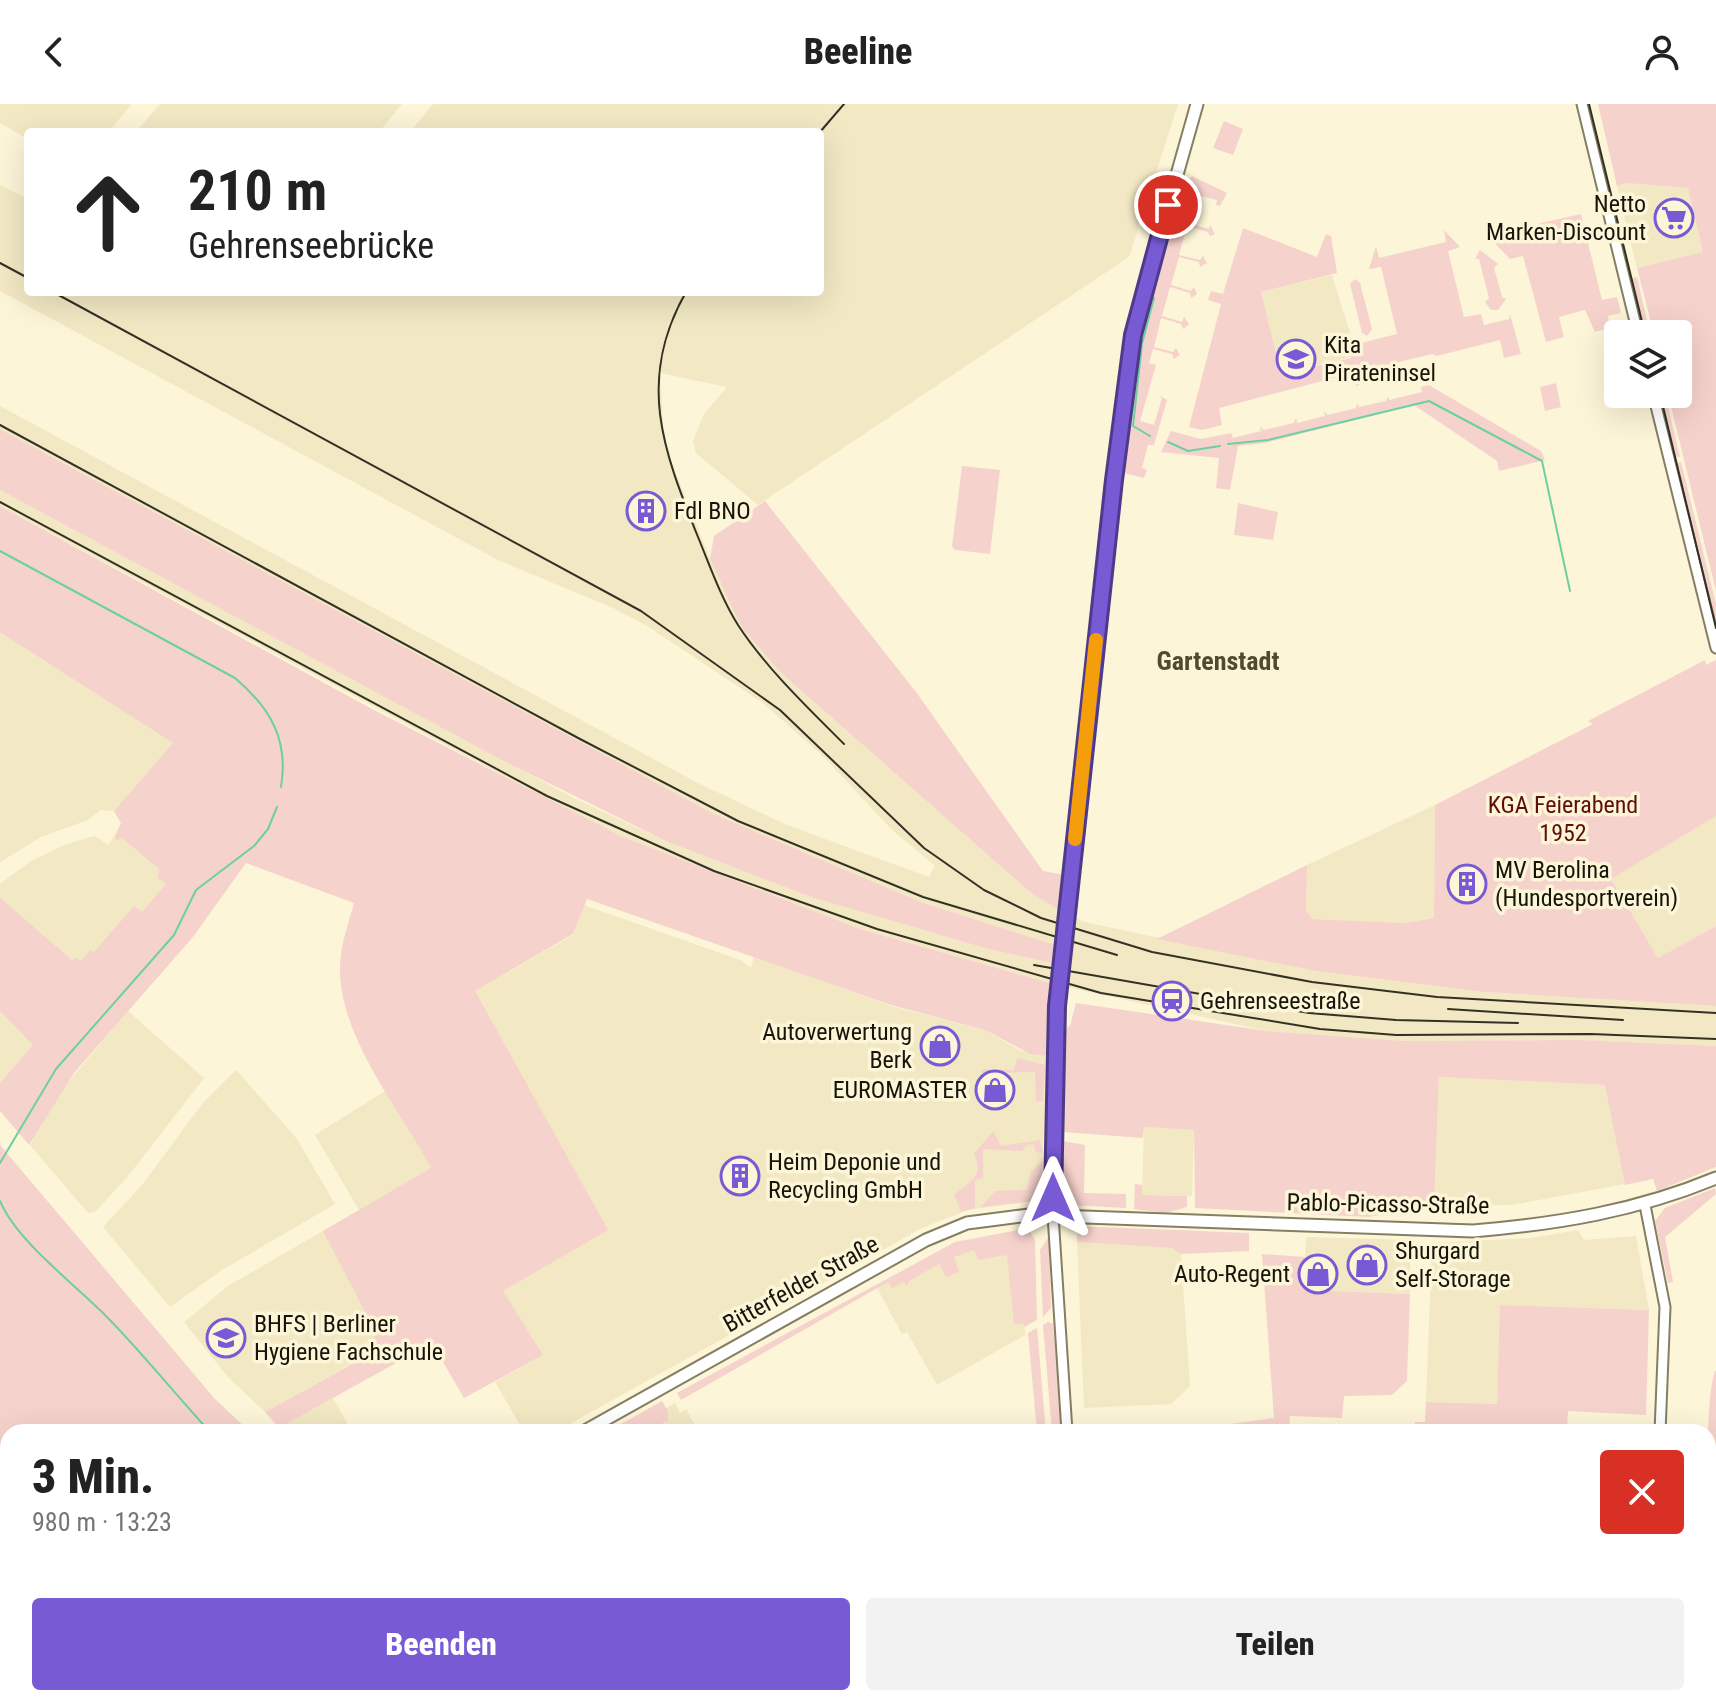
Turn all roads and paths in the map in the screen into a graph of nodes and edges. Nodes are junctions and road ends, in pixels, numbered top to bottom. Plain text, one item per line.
1 (1197, 104) edge
2 (1582, 104) edge
3 (1635, 320) edge
4 (1656, 408) edge
5 (1716, 648) edge
6 (1716, 1178) edge
7 (1645, 1205) junction
8 (1053, 1215) junction
9 (597, 1424) edge
10 (1066, 1424) edge
11 (1660, 1424) edge

1 - 8 main road, bridge
2 - 3 street
4 - 5 street
6 - 7 main road, Pablo-Picasso-Straße
7 - 8 main road, Pablo-Picasso-Straße
7 - 11 street
8 - 9 main road, Bitterfelder Straße
8 - 10 street

